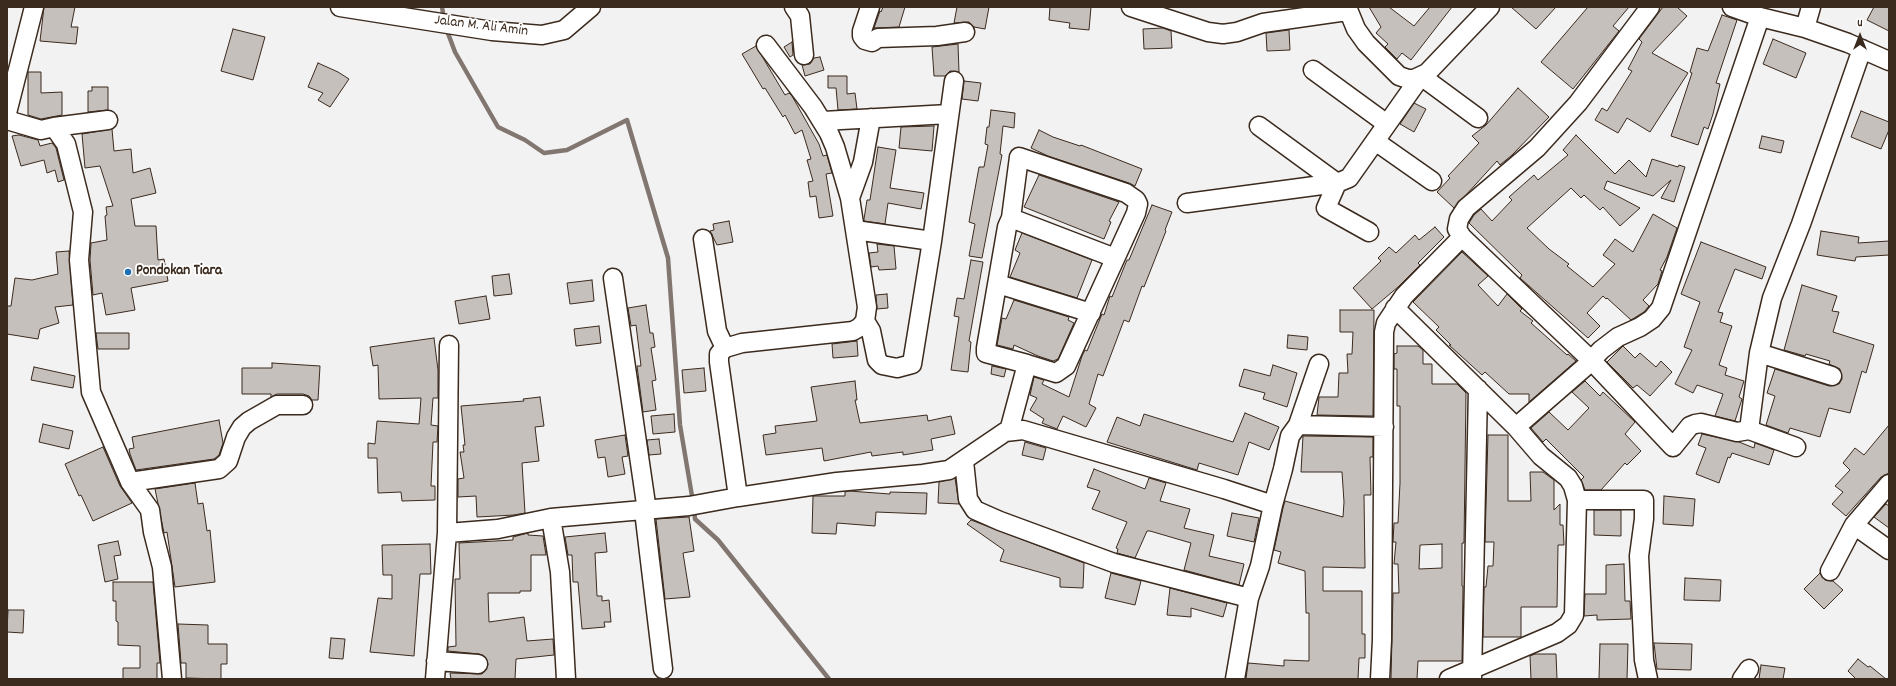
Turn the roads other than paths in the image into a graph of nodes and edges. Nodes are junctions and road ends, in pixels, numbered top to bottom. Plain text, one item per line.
1 (34, 7) edge
2 (340, 7) edge
3 (591, 7) edge
4 (794, 7) edge
5 (870, 7) edge
6 (1131, 7) edge
7 (1490, 7) edge
8 (1650, 7) edge
9 (1732, 7) edge
10 (1811, 7) edge
11 (1347, 9) edge
12 (1760, 17) junction
13 (1805, 28) junction
14 (965, 32) dead end
15 (766, 45) dead end
16 (1862, 49) junction
17 (804, 55) dead end
18 (1889, 62) edge
19 (1313, 70) dead end
20 (1421, 76) junction
21 (954, 81) dead end
22 (7, 113) edge
23 (949, 114) junction
24 (871, 118) junction
25 (1478, 118) dead end
26 (7, 120) edge
27 (108, 120) dead end
28 (823, 121) junction
29 (1387, 124) junction
30 (1259, 126) dead end
31 (54, 127) junction
32 (1375, 141) junction
33 (1432, 180) dead end
34 (1336, 184) junction
35 (850, 198) junction
36 (1187, 203) dead end
37 (1011, 218) junction
38 (855, 230) junction
39 (1369, 232) dead end
40 (1462, 237) junction
41 (703, 239) dead end
42 (932, 241) junction
43 (1115, 258) junction
44 (613, 278) dead end
45 (998, 284) junction
46 (1395, 308) junction
47 (1091, 314) junction
48 (865, 321) junction
49 (449, 345) dead end
50 (725, 348) junction
51 (1759, 353) junction
52 (1590, 360) junction
53 (1027, 364) junction
54 (1319, 364) dead end
55 (1832, 376) dead end
56 (1478, 389) junction
57 (303, 405) dead end
58 (1298, 425) junction
59 (1384, 427) junction
60 (1516, 427) junction
61 (1749, 430) junction
62 (1009, 431) junction
63 (1796, 447) dead end
64 (964, 461) junction
65 (130, 482) junction
66 (1889, 484) edge
67 (738, 497) junction
68 (1577, 500) junction
69 (1273, 505) junction
70 (646, 511) junction
71 (551, 518) junction
72 (1854, 525) junction
73 (447, 533) junction
74 (1889, 550) edge
75 (1830, 571) dead end
76 (1249, 598) junction
77 (436, 661) junction
78 (478, 664) dead end
79 (663, 668) dead end
80 (1473, 674) edge
81 (172, 679) edge
82 (435, 679) edge
83 (566, 679) edge
84 (1235, 679) edge
85 (1380, 679) edge
86 (1449, 679) edge
87 (1648, 679) edge

1 - 22 street
2 - 3 street, Jalan M. Ali Amin
4 - 17 street
5 - 14 street
6 - 11 street
7 - 20 street
8 - 40 street
9 - 12 street
10 - 13 street
11 - 20 street
12 - 13 street
12 - 52 street
13 - 16 street
15 - 28 street
16 - 18 street
16 - 51 street
19 - 29 street
20 - 25 street
20 - 29 street
21 - 23 street
23 - 24 street
23 - 42 street
24 - 28 street
24 - 35 street
26 - 31 street
27 - 31 street
28 - 35 street
29 - 32 street
30 - 34 street
31 - 65 street
32 - 33 street
32 - 34 street
34 - 36 street
34 - 39 street
35 - 38 street
37 - 43 street
37 - 43 street
37 - 45 street
38 - 42 street
38 - 48 street
40 - 46 street
40 - 52 street
41 - 50 street
42 - 48 street
43 - 47 street
44 - 70 street
45 - 47 street
45 - 53 street
46 - 56 street
46 - 59 street
47 - 53 street
48 - 50 street
49 - 73 street
50 - 67 street
51 - 55 street
51 - 61 street
52 - 60 street
52 - 61 street
53 - 62 street
54 - 58 street
56 - 60 street
56 - 80 street
57 - 65 street
58 - 59 street
58 - 69 street
59 - 85 street
60 - 68 street
61 - 63 street
62 - 64 street
62 - 69 street
64 - 67 street
64 - 76 street
65 - 81 street
66 - 72 street
67 - 70 street
68 - 80 street
68 - 87 street
69 - 76 street
70 - 71 street
70 - 79 street
71 - 73 street
71 - 83 street
72 - 74 street
72 - 75 street
73 - 77 street
76 - 84 street
77 - 78 street
77 - 82 street
80 - 86 street

